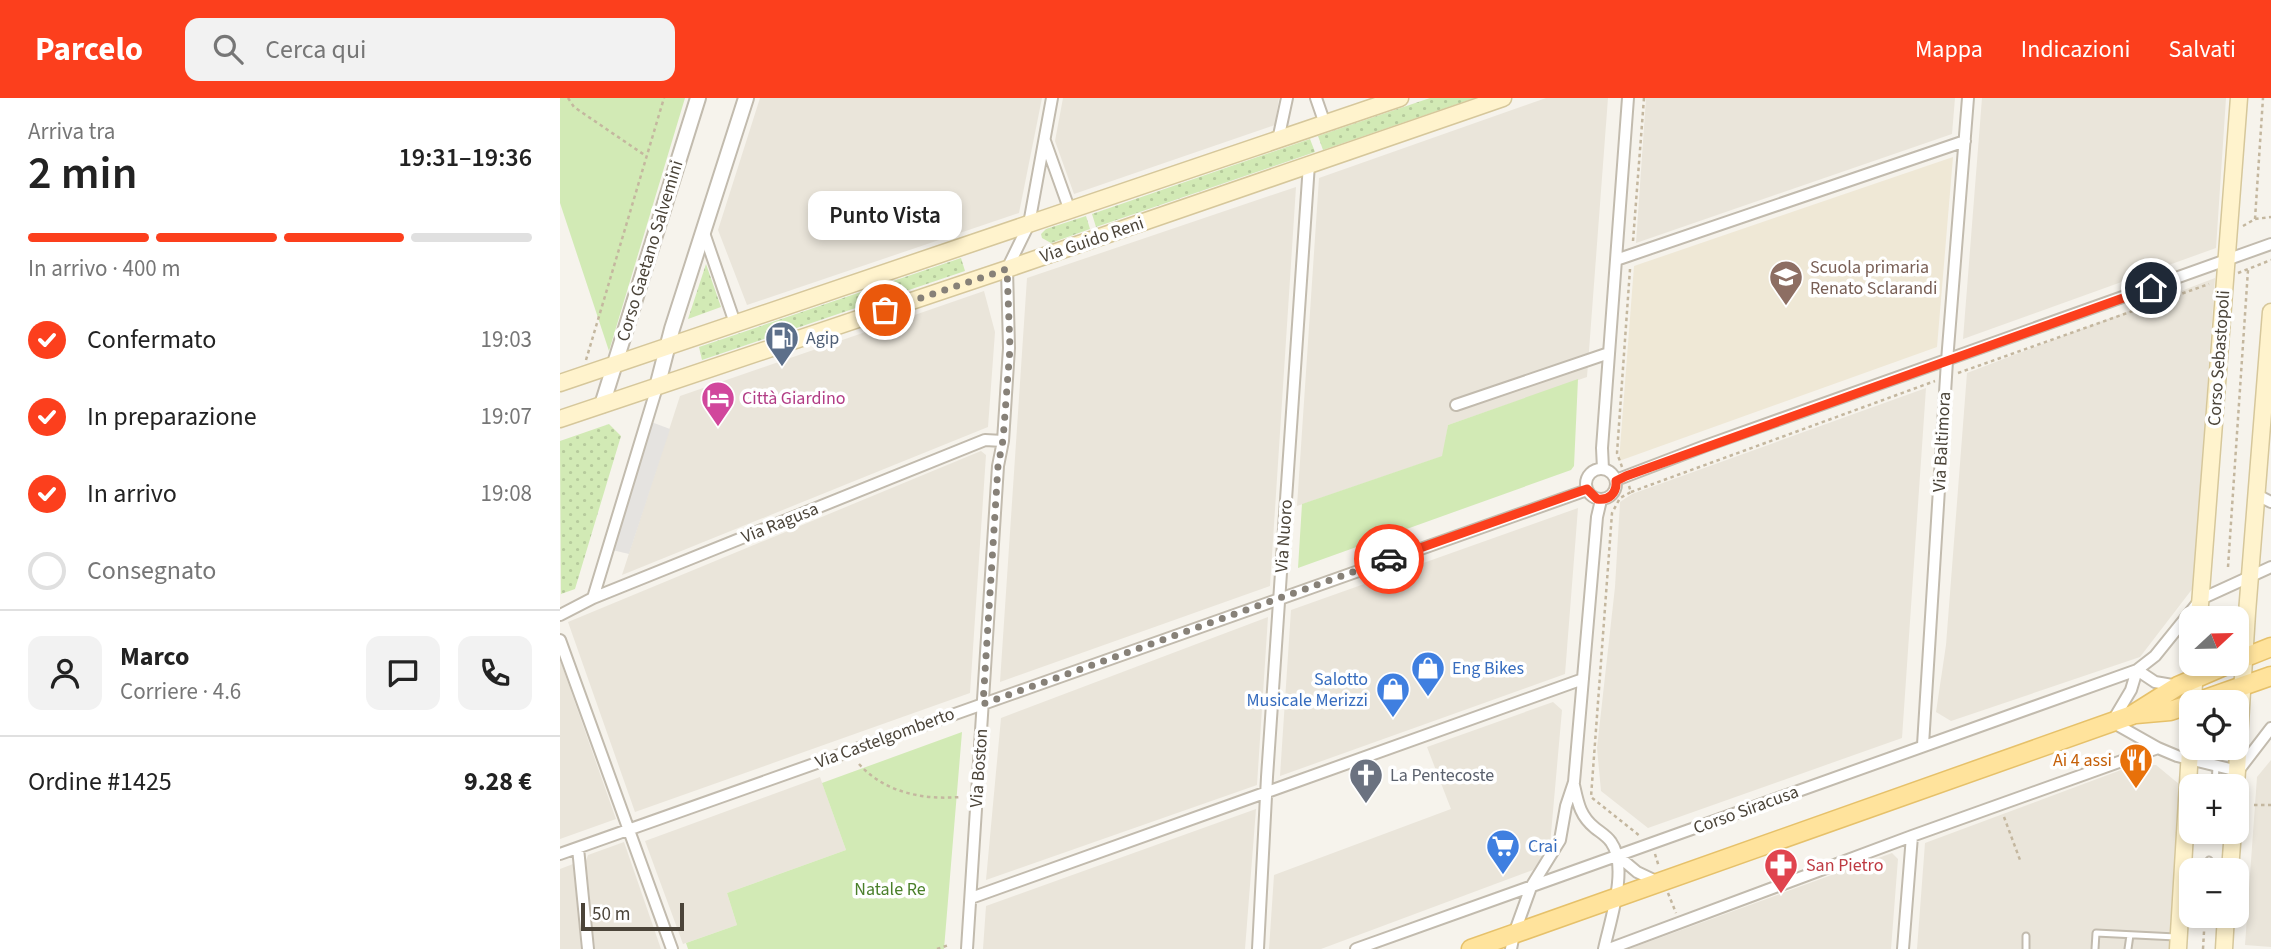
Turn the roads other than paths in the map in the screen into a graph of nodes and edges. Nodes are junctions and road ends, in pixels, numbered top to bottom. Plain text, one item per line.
1 (698, 98) edge
2 (746, 98) edge
3 (1052, 98) edge
4 (1287, 98) edge
5 (1316, 98) edge
6 (1400, 98) edge
7 (1503, 98) edge
8 (1628, 98) edge
9 (1968, 98) edge
10 (2239, 98) edge
11 (1325, 124) junction
12 (1045, 139) junction
13 (1278, 140) junction
14 (1965, 141) junction
15 (1309, 164) junction
16 (1070, 211) junction
17 (1029, 223) junction
18 (703, 229) junction
19 (2271, 244) edge
20 (1616, 260) junction
21 (2226, 260) junction
22 (1007, 269) junction
23 (2271, 312) edge
24 (735, 323) junction
25 (667, 347) junction
26 (1609, 353) junction
27 (1947, 361) junction
28 (614, 366) junction
29 (560, 383) edge
30 (657, 387) junction
31 (602, 405) junction
32 (1456, 405) dead end
33 (560, 419) edge
34 (1003, 440) junction
35 (1603, 469) junction
36 (1616, 481) junction
37 (1587, 489) junction
38 (2264, 498) edge
39 (1601, 500) junction
40 (2271, 567) edge
41 (2250, 577) junction
42 (593, 598) junction
43 (1279, 598) junction
44 (2201, 598) junction
45 (2200, 606) edge
46 (2246, 606) edge
47 (560, 615) edge
48 (560, 640) edge
49 (2271, 647) edge
50 (2249, 656) edge
51 (2137, 670) junction
52 (2189, 676) edge
53 (2241, 676) edge
54 (2271, 676) edge
55 (1583, 679) junction
56 (2243, 685) junction
57 (2229, 690) edge
58 (983, 704) junction
59 (2179, 707) edge
60 (2132, 715) junction
61 (2112, 722) junction
62 (2271, 728) edge
63 (1923, 745) junction
64 (2158, 748) junction
65 (2179, 756) edge
66 (2190, 760) joint
67 (2216, 766) junction
68 (2216, 774) edge
69 (2230, 774) edge
70 (2237, 774) edge
71 (2240, 774) edge
72 (1574, 782) junction
73 (1266, 793) junction
74 (629, 830) junction
75 (1912, 836) junction
76 (578, 848) junction
77 (560, 854) edge
78 (1618, 856) junction
79 (2191, 858) edge
80 (1658, 882) junction
81 (1531, 887) junction
82 (1616, 897) junction
83 (971, 898) junction
84 (2225, 928) edge
85 (2130, 935) junction
86 (2026, 936) dead end
87 (1513, 941) edge
88 (2179, 943) edge
89 (588, 949) edge
90 (672, 949) edge
91 (967, 949) edge
92 (1258, 949) edge
93 (1356, 949) edge
94 (1471, 949) edge
95 (1606, 949) edge
96 (1903, 949) edge
97 (2026, 949) edge
98 (2095, 949) edge
99 (2128, 949) edge
100 (2224, 949) edge

1 - 28 street, Corso Gaetano Salvemini
2 - 18 street
3 - 12 street, Via Boston
4 - 13 street
5 - 11 street
6 - 11 main road, Via Guido Reni
7 - 15 main road, Via Guido Reni
8 - 20 street
9 - 14 street, Via Baltimora
10 - 21 main road, Corso Sebastopoli
11 - 13 main road, Via Guido Reni
12 - 16 street
12 - 17 street, Via Boston
13 - 16 main road, Via Guido Reni
14 - 20 street
14 - 27 street, Via Baltimora
15 - 22 main road, Via Guido Reni
15 - 43 street, Via Nuoro
16 - 17 main road, Via Guido Reni
17 - 22 street, Via Boston
17 - 24 main road, Via Guido Reni
18 - 24 street
18 - 25 street
19 - 21 street
20 - 26 street
21 - 27 street
21 - 44 main road, Corso Sebastopoli
22 - 30 main road, Via Guido Reni
22 - 34 street, Via Boston
23 - 38 main road
24 - 25 main road, Via Guido Reni
25 - 28 main road, Via Guido Reni
25 - 30 street
26 - 32 street
26 - 35 street
27 - 36 street
27 - 63 street, Via Baltimora
28 - 29 main road, Via Guido Reni
28 - 31 street, Corso Gaetano Salvemini
30 - 31 main road, Via Guido Reni
30 - 42 street
31 - 33 main road, Via Guido Reni
34 - 42 street, Via Ragusa
34 - 58 street, Via Boston
35 - 36 street
35 - 37 street
36 - 39 street
37 - 39 street
37 - 43 street, Via Castelgomberto
38 - 41 main road
39 - 55 street
40 - 41 street, Corso Siracusa
41 - 44 street, Corso Siracusa
41 - 46 main road
42 - 47 street, Via Ragusa
43 - 58 street, Via Castelgomberto
43 - 73 street, Via Nuoro
44 - 45 main road, Corso Sebastopoli
44 - 51 street, Corso Siracusa
48 - 74 street
49 - 50 main road
51 - 52 street
51 - 61 street, Corso Siracusa
51 - 63 street, Corso Siracusa
52 - 60 main road
53 - 56 main road
54 - 56 main road
55 - 72 street
55 - 73 street
56 - 57 main road
56 - 70 main road
58 - 74 street, Via Castelgomberto
58 - 83 street, Via Boston
59 - 60 main road
60 - 61 main road
61 - 64 street
61 - 80 main road
62 - 71 street
63 - 78 street, Corso Siracusa
64 - 65 street
64 - 75 street
66 - 67 street
66 - 79 main road
67 - 68 lane
67 - 69 street
72 - 78 street
72 - 81 street
73 - 83 street
73 - 92 street, Via Nuoro
74 - 76 street, Via Castelgomberto
74 - 90 street
75 - 95 street
75 - 96 street
76 - 77 street, Via Castelgomberto
76 - 89 street
78 - 80 street
78 - 81 street, Corso Siracusa
78 - 82 street
80 - 82 main road
81 - 87 street
81 - 93 street, Corso Siracusa
82 - 87 main road
82 - 95 street
83 - 91 street, Via Boston
84 - 100 main road
85 - 88 lane
85 - 98 lane
85 - 99 lane
86 - 97 lane
87 - 94 main road

